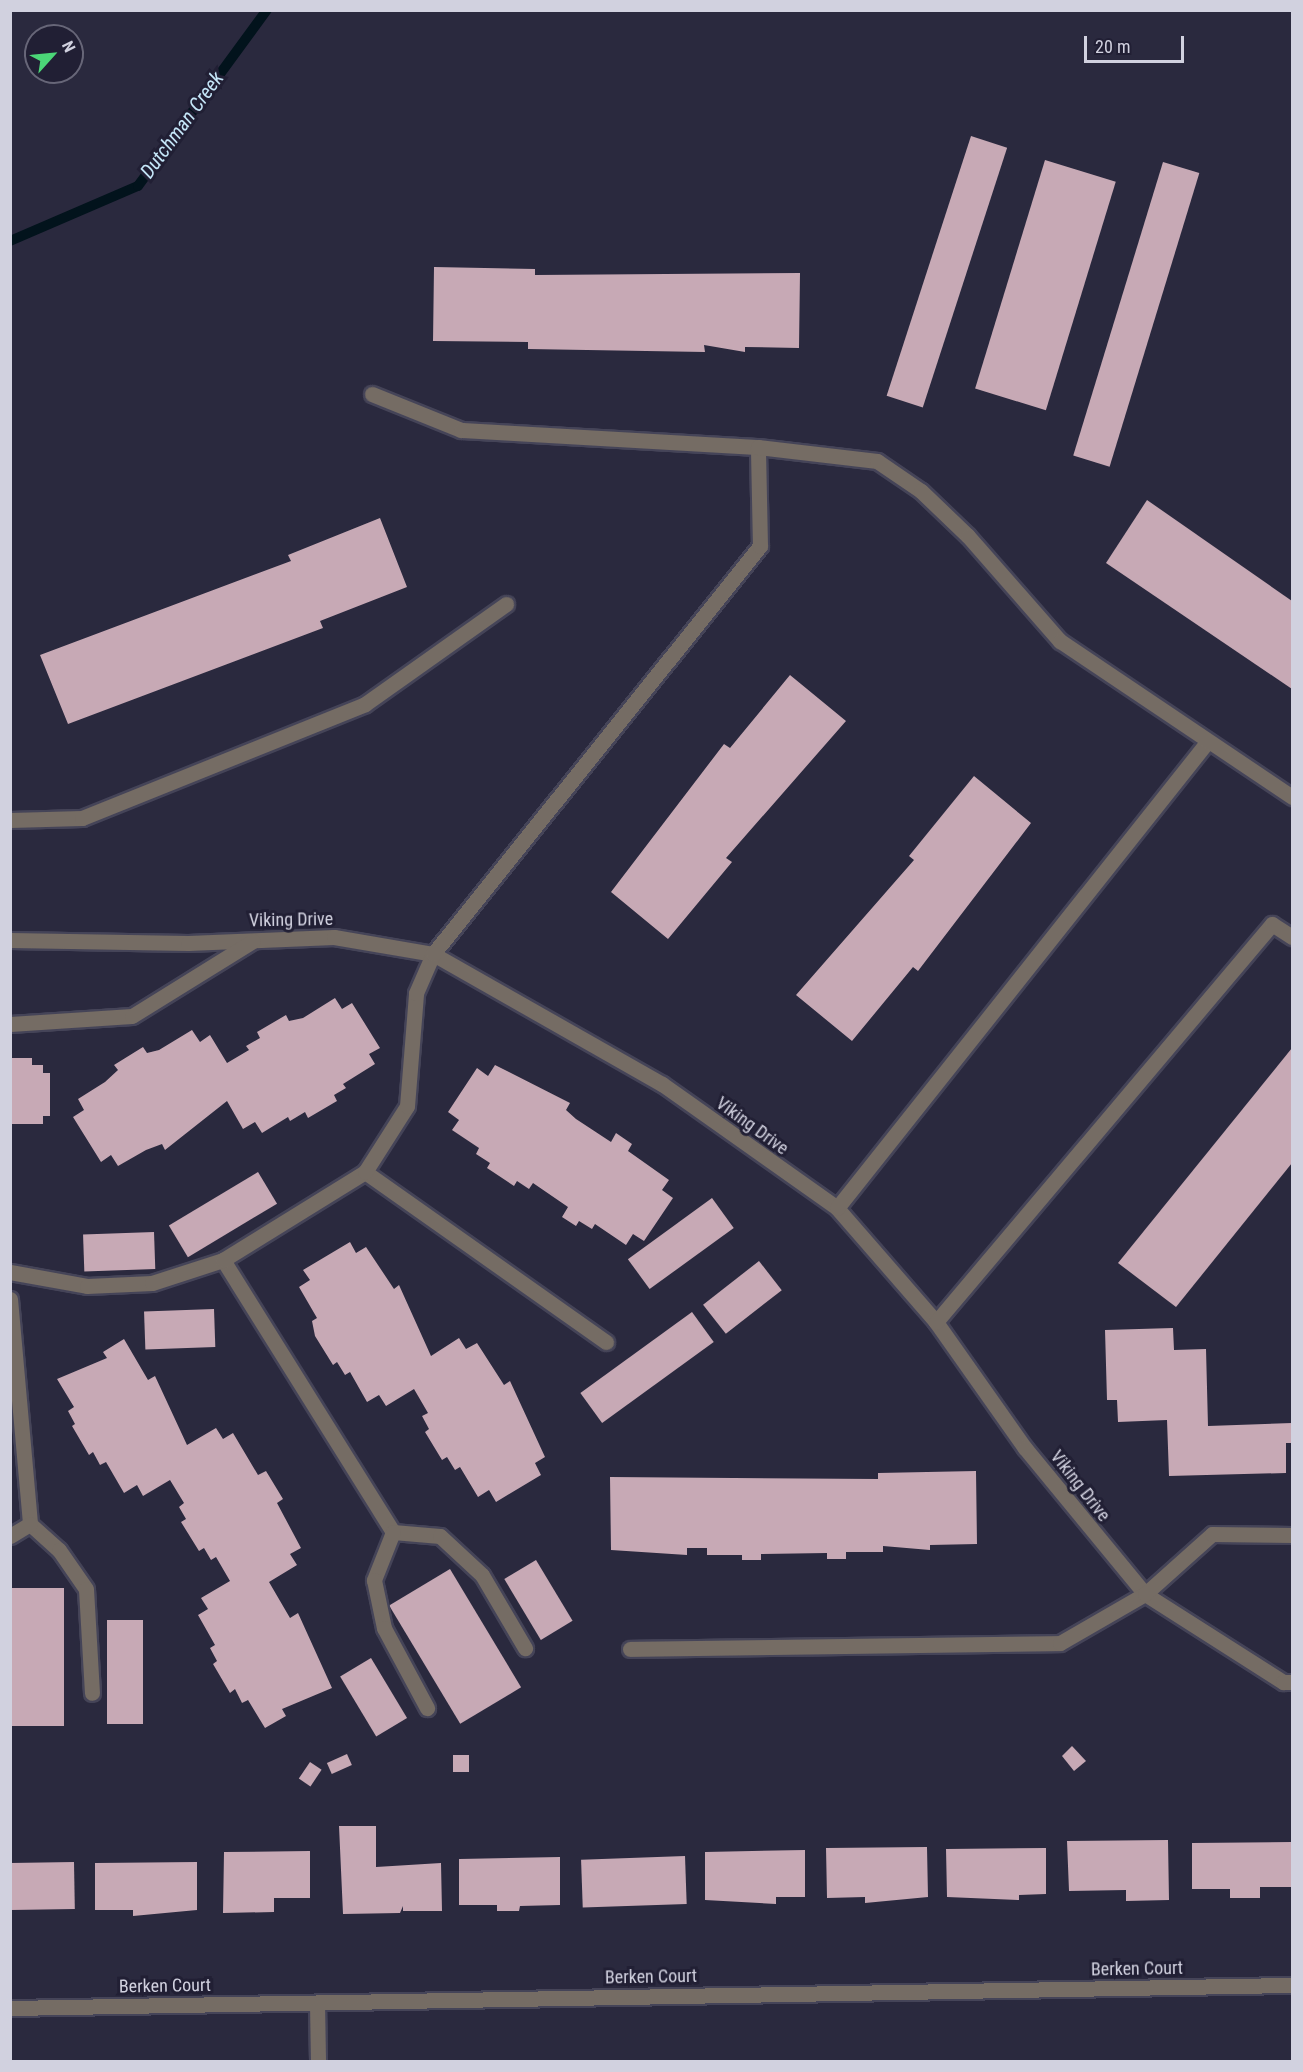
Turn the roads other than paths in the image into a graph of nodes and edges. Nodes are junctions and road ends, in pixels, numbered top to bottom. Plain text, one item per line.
1 (372, 394) dead end
2 (758, 447) junction
3 (506, 604) dead end
4 (1208, 741) junction
5 (1293, 797) edge
6 (10, 820) edge
7 (1293, 937) edge
8 (10, 940) edge
9 (255, 940) junction
10 (433, 954) junction
11 (10, 1024) edge
12 (365, 1172) junction
13 (837, 1208) junction
14 (223, 1260) junction
15 (10, 1272) edge
16 (10, 1299) edge
17 (936, 1322) junction
18 (606, 1342) dead end
19 (30, 1524) junction
20 (393, 1532) junction
21 (1293, 1535) edge
22 (10, 1536) edge
23 (1145, 1594) junction
24 (525, 1648) dead end
25 (630, 1649) dead end
26 (1293, 1682) edge
27 (92, 1693) dead end
28 (427, 1708) dead end
29 (1293, 1985) edge
30 (317, 2003) junction
31 (10, 2008) edge
32 (318, 2061) edge

1 - 2 street
2 - 4 street
2 - 10 street
3 - 6 street
4 - 5 street
4 - 13 street
7 - 17 street
8 - 9 street, Viking Drive
9 - 10 street, Viking Drive
9 - 11 street
10 - 12 street
10 - 13 street, Viking Drive
12 - 14 street
12 - 18 street
13 - 17 street, Viking Drive
14 - 15 street
14 - 20 street
16 - 19 street
17 - 23 street, Viking Drive
19 - 22 street
19 - 27 street
20 - 24 street
20 - 28 street
21 - 23 street
23 - 25 street
23 - 26 street, Viking Drive
29 - 30 street, Berken Court
30 - 31 street, Berken Court
30 - 32 street

